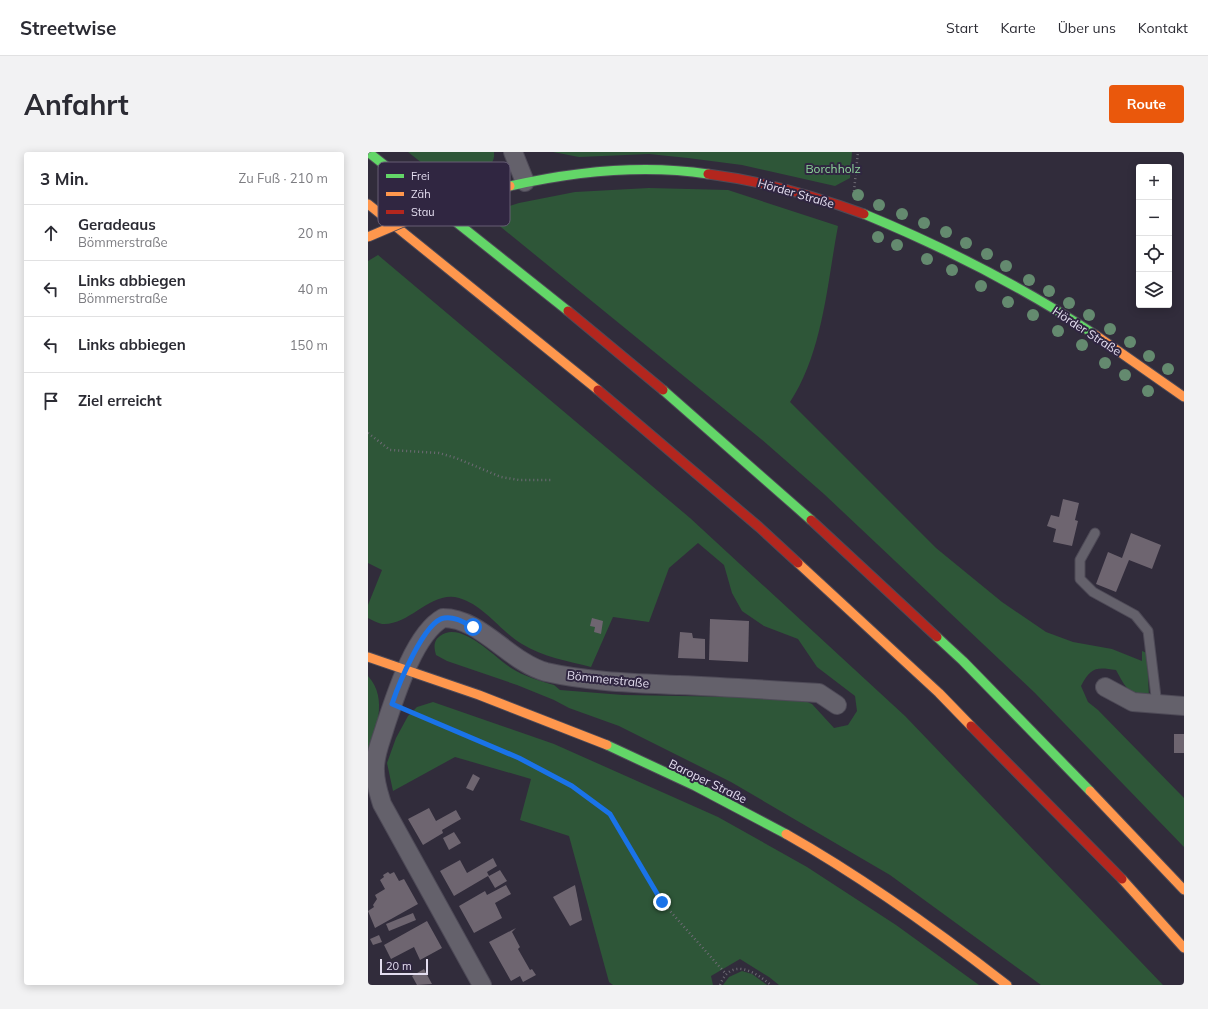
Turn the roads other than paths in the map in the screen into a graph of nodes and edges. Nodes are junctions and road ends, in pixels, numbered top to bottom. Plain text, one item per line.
1 (368, 152) edge
2 (513, 152) edge
3 (381, 162) edge
4 (517, 184) junction
5 (510, 186) edge
6 (368, 204) edge
7 (378, 212) edge
8 (394, 226) edge
9 (396, 226) edge
10 (461, 226) edge
11 (368, 237) edge
12 (1184, 397) edge
13 (1095, 533) dead end
14 (368, 657) edge
15 (406, 669) junction
16 (1105, 688) dead end
17 (837, 705) dead end
18 (1157, 705) junction
19 (1184, 706) edge
20 (1184, 890) edge
21 (1184, 948) edge
22 (482, 985) edge
23 (1008, 985) edge

1 - 3 main road
2 - 4 street
4 - 5 main road, Hörder Straße, bridge
4 - 12 main road, Hörder Straße
6 - 7 main road
8 - 11 main road, Hörder Straße, bridge
9 - 21 main road
10 - 20 main road
13 - 18 lane
14 - 15 main road, Baroper Straße
15 - 17 street, Bömmerstraße
15 - 22 street, Bömmerstraße
15 - 23 main road, Baroper Straße
16 - 18 street
18 - 19 street

